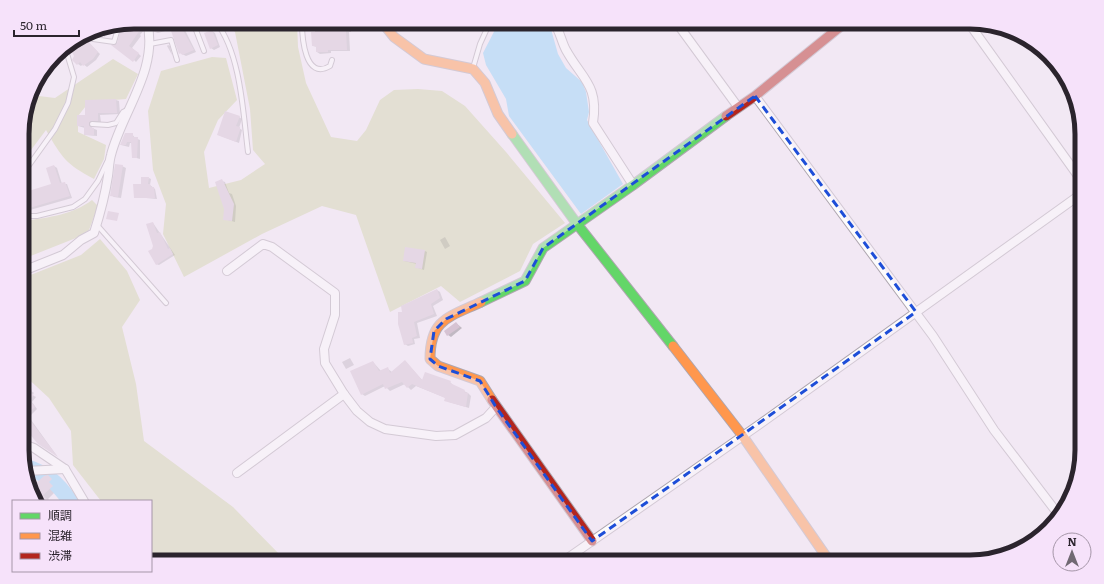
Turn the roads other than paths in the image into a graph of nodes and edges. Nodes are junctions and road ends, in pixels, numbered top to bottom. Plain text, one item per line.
1 (148, 29) edge
2 (195, 29) edge
3 (220, 29) edge
4 (303, 29) edge
5 (388, 29) edge
6 (487, 29) edge
7 (558, 29) edge
8 (681, 29) edge
9 (837, 29) edge
10 (973, 29) edge
11 (117, 31) edge
12 (92, 38) edge
13 (150, 44) junction
14 (204, 51) dead end
15 (67, 54) edge
16 (177, 60) dead end
17 (332, 60) dead end
18 (473, 69) junction
19 (755, 96) junction
20 (738, 107) junction
21 (131, 108) junction
22 (92, 124) dead end
23 (248, 152) dead end
24 (110, 156) junction
25 (29, 165) edge
26 (1075, 172) edge
27 (633, 185) junction
28 (1075, 198) edge
29 (29, 216) edge
30 (576, 224) junction
31 (96, 225) junction
32 (29, 269) edge
33 (227, 271) dead end
34 (166, 303) dead end
35 (916, 312) junction
36 (344, 394) junction
37 (496, 407) junction
38 (742, 435) junction
39 (29, 446) edge
40 (65, 469) junction
41 (31, 471) edge
42 (237, 473) dead end
43 (83, 500) edge
44 (1055, 510) edge
45 (592, 541) junction
46 (572, 555) edge
47 (825, 555) edge

1 - 13 street
2 - 14 lane
3 - 23 lane
4 - 17 lane
5 - 18 street
6 - 18 lane
7 - 27 street
8 - 20 street
9 - 19 street
10 - 26 street
11 - 12 lane
13 - 16 lane
13 - 21 street
15 - 25 lane
18 - 30 street
19 - 20 street
19 - 35 street
20 - 27 street
21 - 22 lane
21 - 24 street
24 - 29 lane
24 - 31 street
27 - 30 street
28 - 35 street
30 - 37 street
30 - 38 street
31 - 32 street
31 - 34 lane
33 - 36 street
35 - 38 street
35 - 44 street
36 - 37 street
36 - 42 street
37 - 45 street
38 - 45 street
38 - 47 street
39 - 40 street
40 - 41 street
40 - 43 street
45 - 46 street

